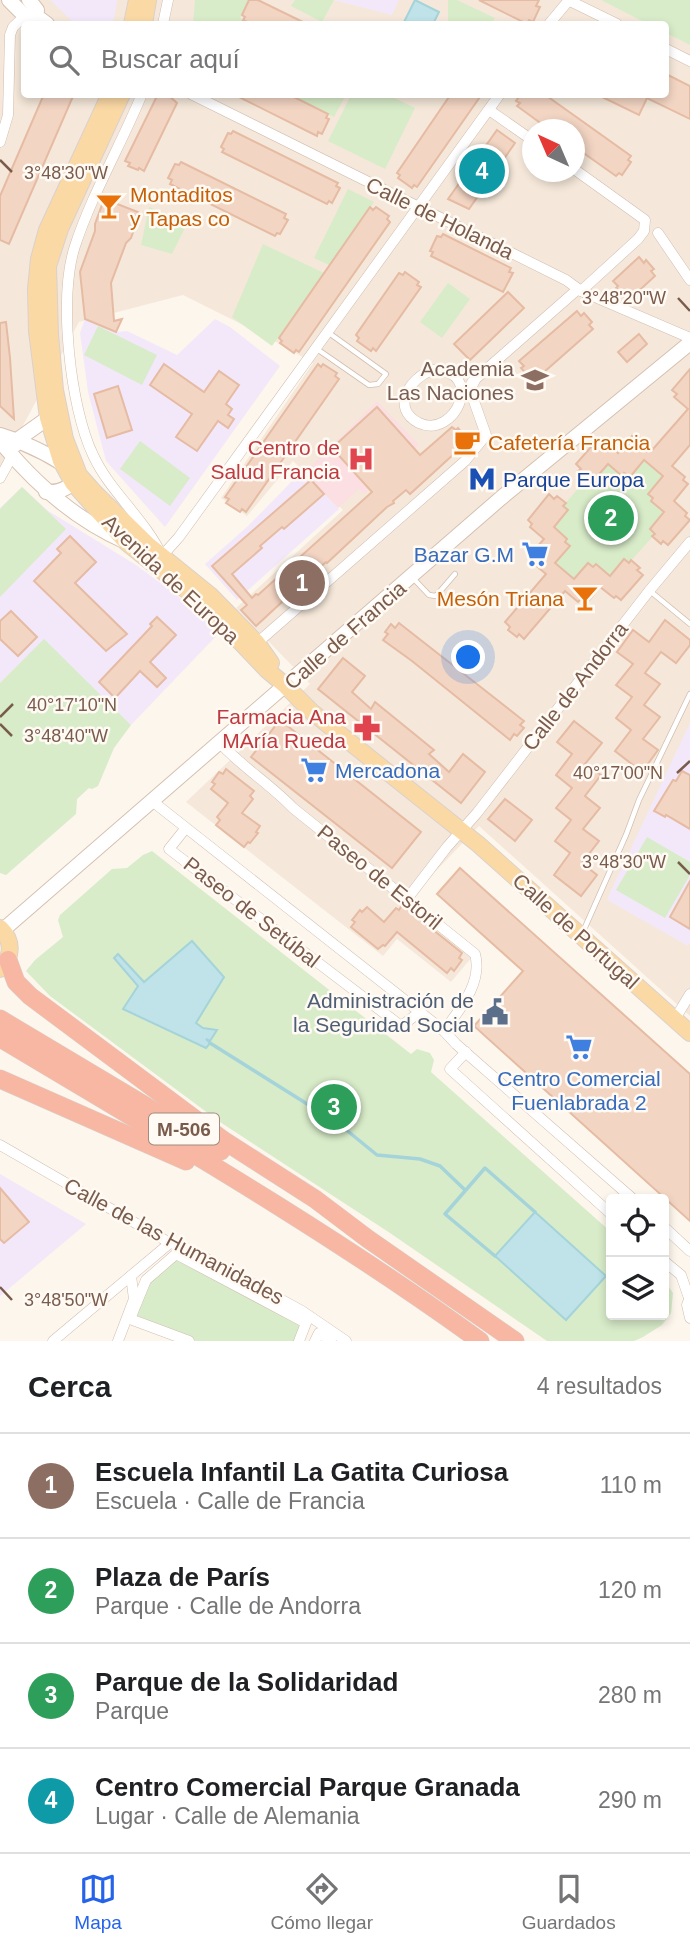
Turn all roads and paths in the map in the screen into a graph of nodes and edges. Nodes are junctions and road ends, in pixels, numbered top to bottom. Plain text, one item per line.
1 (9, 0) edge
2 (29, 0) edge
3 (136, 0) edge
4 (148, 0) edge
5 (168, 0) edge
6 (569, 0) edge
7 (36, 19) edge
8 (132, 21) edge
9 (144, 21) edge
10 (164, 21) edge
11 (552, 21) edge
12 (611, 21) edge
13 (21, 24) edge
14 (5, 39) edge
15 (669, 50) edge
16 (690, 61) edge
17 (111, 98) edge
18 (111, 98) edge
19 (140, 98) edge
20 (199, 98) edge
21 (497, 98) edge
22 (489, 110) junction
23 (522, 132) edge
24 (0, 142) edge
25 (585, 177) edge
26 (419, 207) junction
27 (658, 233) dead end
28 (690, 280) edge
29 (579, 290) junction
30 (328, 332) junction
31 (690, 338) edge
32 (690, 343) edge
33 (316, 349) junction
34 (475, 380) junction
35 (463, 387) junction
36 (48, 418) junction
37 (0, 435) edge
38 (17, 440) junction
39 (0, 441) edge
40 (12, 456) junction
41 (61, 461) junction
42 (0, 478) edge
43 (76, 479) junction
44 (46, 492) junction
45 (690, 542) edge
46 (127, 543) junction
47 (162, 556) junction
48 (455, 574) dead end
49 (412, 577) junction
50 (649, 591) junction
51 (690, 624) edge
52 (257, 643) junction
53 (286, 686) junction
54 (690, 694) edge
55 (220, 743) junction
56 (152, 801) junction
57 (185, 829) junction
58 (461, 830) junction
59 (407, 899) junction
60 (1, 929) edge
61 (581, 934) junction
62 (4, 964) edge
63 (690, 994) edge
64 (422, 1014) junction
65 (0, 1019) edge
66 (675, 1019) junction
67 (444, 1031) junction
68 (690, 1033) edge
69 (0, 1038) edge
70 (466, 1052) junction
71 (0, 1079) edge
72 (0, 1145) edge
73 (627, 1194) edge
74 (272, 1203) junction
75 (606, 1209) edge
76 (669, 1232) edge
77 (368, 1239) junction
78 (170, 1243) junction
79 (690, 1251) edge
80 (669, 1265) edge
81 (131, 1276) junction
82 (690, 1297) edge
83 (690, 1318) edge
84 (317, 1321) junction
85 (53, 1341) edge
86 (118, 1341) edge
87 (189, 1341) edge
88 (299, 1341) edge
89 (309, 1341) edge
90 (315, 1341) edge
91 (331, 1341) edge
92 (346, 1341) edge
93 (480, 1341) edge
94 (516, 1341) edge

1 - 7 main road
2 - 7 main road
3 - 8 main road
4 - 9 main road
5 - 10 street
6 - 11 street
6 - 12 street
13 - 14 street
14 - 24 street
15 - 16 street
17 - 36 main road, Avenida de Europa
18 - 43 main road, Avenida de Europa
19 - 47 street, Avenida de Europa
20 - 26 street, Calle de Holanda
21 - 22 street
22 - 23 street
22 - 26 street
25 - 29 street
26 - 29 street, Calle de Holanda
26 - 30 street
27 - 28 street
29 - 31 street, Calle de Holanda
29 - 34 street
30 - 33 street
30 - 33 lane
32 - 49 main road, Calle de Francia
33 - 47 street
34 - 35 street
34 - 52 street
35 - 35 street
36 - 38 main road
36 - 41 main road, Avenida de Europa
37 - 38 main road
38 - 40 main road
38 - 41 main road
39 - 40 main road
40 - 42 street
40 - 44 main road
41 - 43 main road, Avenida de Europa
43 - 44 main road
43 - 46 main road, Avenida de Europa
43 - 47 main road, Avenida de Europa
44 - 46 main road
45 - 50 street, Calle de Andorra
46 - 53 main road, Avenida de Europa
47 - 52 main road, Avenida de Europa
48 - 49 lane
49 - 53 main road, Calle de Francia
50 - 51 lane
50 - 58 street, Calle de Andorra
52 - 53 main road, Avenida de Europa
53 - 55 main road, Calle de Francia
53 - 58 main road, Calle de Portugal
54 - 61 lane
55 - 56 main road, Calle de Francia
55 - 59 street, Paseo de Estoril
56 - 57 street, Paseo de Setúbal
56 - 60 main road, Calle de Francia
57 - 64 street, Paseo de Setúbal
57 - 64 street, Paseo de Setúbal
58 - 59 street
58 - 61 main road, Calle de Portugal
59 - 67 street, Paseo de Estoril
60 - 62 main road
61 - 66 main road, Calle de Portugal
62 - 77 highway
63 - 66 street
64 - 67 street, Paseo de Setúbal
65 - 77 highway, M-506
66 - 68 main road, Calle de Portugal
67 - 70 street, Paseo de Setúbal
69 - 74 highway, M-506
70 - 73 street, Paseo de Setúbal
70 - 75 street
71 - 74 highway
72 - 78 street, Calle de las Humanidades
74 - 93 highway, M-506
76 - 79 street
77 - 94 highway, M-506
78 - 81 street
78 - 84 street, Calle de las Humanidades
80 - 82 street
81 - 85 street
81 - 86 street
82 - 83 street
84 - 89 street
84 - 92 street, Calle de las Humanidades
87 - 88 street
90 - 91 street

